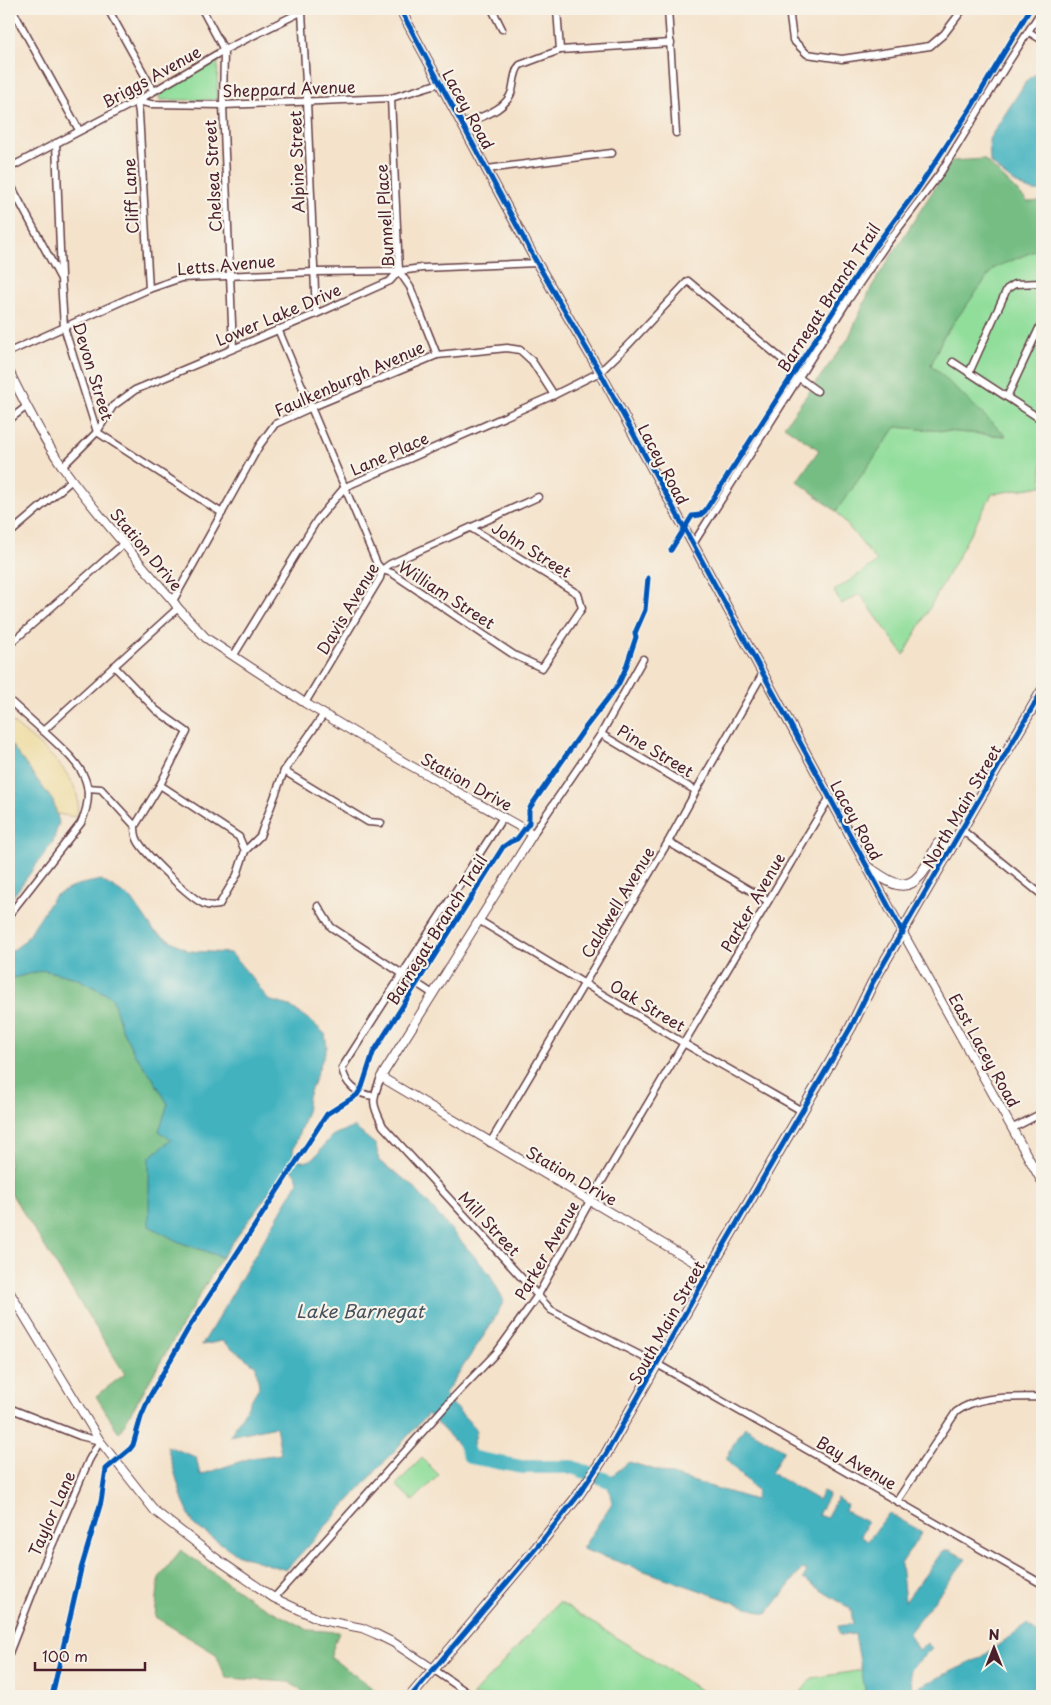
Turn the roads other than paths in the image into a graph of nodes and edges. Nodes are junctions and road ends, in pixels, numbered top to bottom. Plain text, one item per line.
1 (12, 9) edge
2 (108, 9) edge
3 (202, 9) edge
4 (400, 9) edge
5 (492, 9) edge
6 (556, 9) edge
7 (668, 9) edge
8 (788, 9) edge
9 (963, 9) edge
10 (303, 10) edge
11 (1042, 10) edge
12 (502, 29) dead end
13 (1029, 32) junction
14 (1042, 40) edge
15 (671, 43) junction
16 (224, 50) junction
17 (560, 50) junction
18 (440, 83) junction
19 (153, 90) junction
20 (391, 98) junction
21 (307, 100) junction
22 (137, 101) junction
23 (223, 105) junction
24 (462, 125) junction
25 (79, 130) junction
26 (676, 133) dead end
27 (56, 143) junction
28 (612, 153) dead end
29 (9, 168) edge
30 (487, 169) junction
31 (9, 182) edge
32 (538, 263) junction
33 (399, 271) junction
34 (315, 272) junction
35 (230, 275) junction
36 (61, 279) junction
37 (1042, 283) edge
38 (149, 289) junction
39 (316, 314) junction
40 (1042, 322) edge
41 (64, 327) junction
42 (278, 330) junction
43 (233, 348) junction
44 (9, 352) edge
45 (437, 355) junction
46 (784, 362) dead end
47 (953, 362) dead end
48 (9, 371) edge
49 (600, 372) junction
50 (969, 373) junction
51 (798, 377) junction
52 (817, 391) dead end
53 (554, 395) junction
54 (1007, 398) junction
55 (26, 406) junction
56 (312, 407) junction
57 (9, 420) edge
58 (1042, 420) edge
59 (97, 432) junction
60 (63, 466) junction
61 (72, 480) junction
62 (345, 487) junction
63 (538, 497) dead end
64 (222, 513) junction
65 (471, 528) junction
66 (9, 534) edge
67 (123, 544) junction
68 (693, 544) junction
69 (382, 570) junction
70 (173, 601) junction
71 (178, 608) junction
72 (9, 644) edge
73 (234, 655) junction
74 (643, 659) dead end
75 (114, 666) junction
76 (542, 668) joint
77 (764, 673) junction
78 (1042, 691) edge
79 (9, 700) edge
80 (306, 703) junction
81 (324, 714) junction
82 (43, 731) junction
83 (601, 734) junction
84 (284, 771) junction
85 (160, 784) junction
86 (88, 788) junction
87 (696, 790) junction
88 (830, 796) junction
89 (503, 817) junction
90 (381, 823) dead end
91 (135, 826) junction
92 (962, 830) junction
93 (533, 834) junction
94 (668, 842) junction
95 (954, 843) junction
96 (246, 851) junction
97 (870, 869) junction
98 (1042, 895) edge
99 (768, 902) junction
100 (318, 906) dead end
101 (9, 914) edge
102 (480, 921) junction
103 (903, 933) junction
104 (402, 973) junction
105 (584, 983) junction
106 (433, 994) junction
107 (685, 1044) junction
108 (381, 1078) junction
109 (374, 1096) junction
110 (802, 1111) junction
111 (1042, 1113) edge
112 (1013, 1128) junction
113 (490, 1143) junction
114 (1042, 1182) edge
115 (590, 1202) junction
116 (709, 1271) junction
117 (9, 1294) edge
118 (538, 1295) junction
119 (657, 1364) junction
120 (1042, 1397) edge
121 (9, 1408) edge
122 (100, 1441) junction
123 (897, 1501) junction
124 (1042, 1584) edge
125 (274, 1598) junction
126 (9, 1653) edge
127 (432, 1669) junction
128 (411, 1696) edge
129 (472, 1696) edge

1 - 25 street
2 - 19 street
3 - 16 street, Chelsea Street
4 - 18 main road, Lacey Road
5 - 12 street
6 - 17 street
7 - 15 street
8 - 9 street
10 - 16 street, Briggs Avenue
10 - 21 street, Alpine Street
11 - 13 street
13 - 14 street
13 - 51 street
15 - 17 street
15 - 26 street
16 - 19 street, Briggs Avenue
16 - 23 street, Chelsea Street
17 - 24 street
18 - 20 street, Sheppard Avenue
18 - 24 main road, Lacey Road
19 - 22 street, Briggs Avenue
20 - 21 street, Sheppard Avenue
20 - 33 street, Bunnell Place
21 - 23 street, Sheppard Avenue
21 - 34 street, Alpine Street
22 - 23 street, Sheppard Avenue
22 - 25 street, Briggs Avenue
22 - 38 street, Cliff Lane
23 - 35 street, Chelsea Street
24 - 30 main road, Lacey Road
25 - 27 street, Briggs Avenue
27 - 29 street, Briggs Avenue
27 - 36 street
28 - 30 street
30 - 32 main road, Lacey Road
31 - 36 street, Devon Street
32 - 33 street, Lower Lake Drive
32 - 49 main road, Lacey Road
33 - 34 street, Letts Avenue
33 - 39 street, Lower Lake Drive
33 - 45 street, Bunnell Place
34 - 35 street, Letts Avenue
34 - 39 street, Alpine Street
35 - 38 street, Letts Avenue
35 - 43 street, Chelsea Street
36 - 41 street, Devon Street
37 - 50 street
38 - 41 street, Letts Avenue
39 - 42 street, Lower Lake Drive
40 - 54 street
41 - 44 street, Letts Avenue
41 - 59 street, Devon Street
42 - 43 street, Lower Lake Drive
42 - 56 street, William Street
43 - 59 street, Lower Lake Drive
45 - 53 street, Faulkenburgh Avenue
45 - 56 street, Faulkenburgh Avenue
46 - 49 street, Lane Place
47 - 50 street
48 - 55 street, Station Drive
49 - 53 street, Lane Place
49 - 68 main road, Lacey Road
50 - 54 street
51 - 52 street
51 - 68 street
53 - 62 street, Lane Place
54 - 58 street
55 - 57 street
55 - 60 street, Station Drive
56 - 62 street, William Street
56 - 64 street, Faulkenburgh Avenue
59 - 60 street, Lower Lake Drive
59 - 64 street
60 - 61 street, Station Drive
61 - 66 street
61 - 67 street, Station Drive
62 - 69 street, William Street
62 - 73 street, Lane Place
63 - 65 street, Davis Avenue
64 - 70 street, Faulkenburgh Avenue
65 - 69 street, Davis Avenue
65 - 76 street, John Street
67 - 70 street, Station Drive
67 - 72 street
68 - 77 main road, Lacey Road
69 - 76 street, William Street
69 - 80 street, Davis Avenue
70 - 71 street, Station Drive
71 - 73 street, Station Drive
71 - 75 street
73 - 80 street, Station Drive
74 - 83 street
75 - 82 street
75 - 85 street
77 - 87 street, Caldwell Avenue
77 - 88 main road, Lacey Road
78 - 92 highway, North Main Street
79 - 82 street
80 - 81 street, Station Drive
81 - 84 street
81 - 89 street, Station Drive
82 - 86 street
83 - 87 street, Pine Street
83 - 93 street
84 - 90 street
84 - 96 street
85 - 91 street
85 - 96 street
86 - 91 street
86 - 101 street
87 - 94 street, Caldwell Avenue
88 - 97 main road, Lacey Road
88 - 99 street, Parker Avenue
89 - 93 street, Station Drive
89 - 104 street
91 - 96 street
92 - 95 highway, North Main Street
92 - 98 street
93 - 102 street
94 - 99 street
94 - 105 street, Caldwell Avenue
95 - 97 highway
95 - 103 highway, North Main Street
97 - 103 main road, Lacey Road
99 - 107 street, Parker Avenue
100 - 104 street
102 - 105 street, Oak Street
102 - 106 street
103 - 110 highway, South Main Street
103 - 112 street, East Lacey Road
104 - 106 street
104 - 109 street
105 - 107 street, Oak Street
105 - 113 street, Caldwell Avenue
106 - 108 street
107 - 110 street, Oak Street
107 - 115 street, Parker Avenue
108 - 109 street
108 - 113 street, Station Drive
109 - 118 street, Mill Street
110 - 116 highway, South Main Street
111 - 112 street
112 - 114 street, East Lacey Road
113 - 115 street, Station Drive
115 - 116 street, Station Drive
115 - 118 street, Parker Avenue
116 - 119 highway, South Main Street
117 - 122 street
118 - 119 street, Mill Street
118 - 125 street, Parker Avenue
119 - 123 street, Bay Avenue
119 - 127 highway, South Main Street
120 - 123 street
121 - 122 street
122 - 125 street
122 - 126 street, Taylor Lane
123 - 124 street, Bay Avenue
125 - 127 street
127 - 128 highway, South Main Street
127 - 129 street

